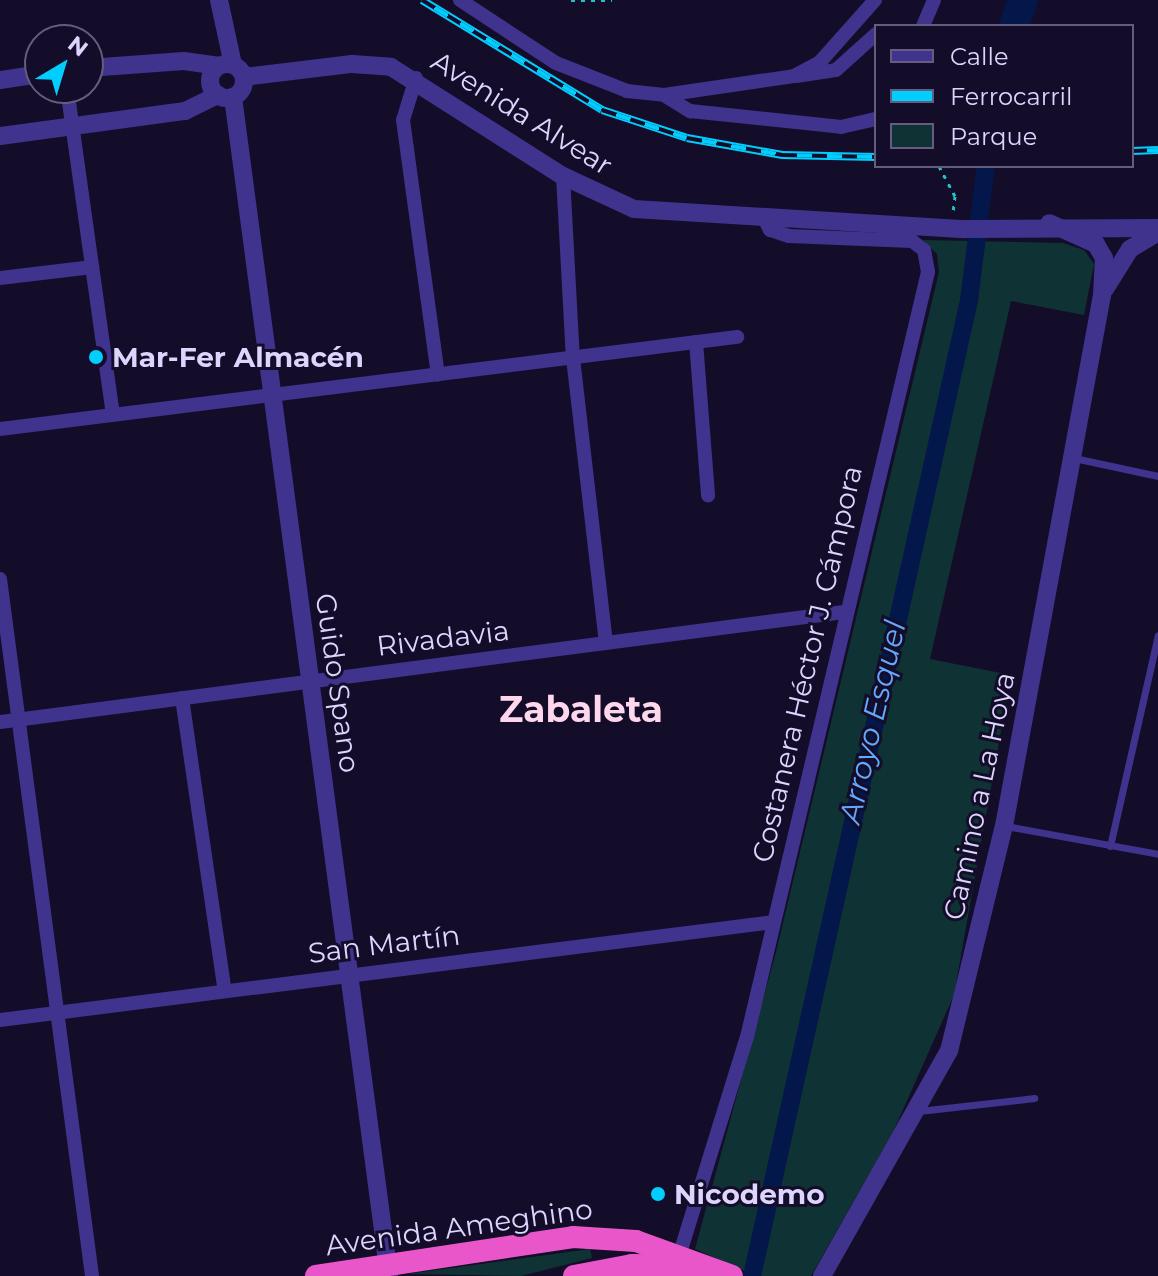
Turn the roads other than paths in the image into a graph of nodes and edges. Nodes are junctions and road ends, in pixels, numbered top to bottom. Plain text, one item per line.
1 (219, 0) edge
2 (460, 0) edge
3 (875, 0) edge
4 (934, 0) edge
5 (924, 24) edge
6 (874, 36) edge
7 (104, 67) edge
8 (229, 68) junction
9 (24, 76) edge
10 (794, 76) junction
11 (416, 78) junction
12 (0, 80) edge
13 (664, 95) junction
14 (226, 96) junction
15 (69, 104) edge
16 (874, 119) edge
17 (73, 127) junction
18 (0, 136) edge
19 (563, 176) junction
20 (764, 218) junction
21 (1049, 223) junction
22 (1027, 225) joint
23 (1158, 230) edge
24 (92, 267) junction
25 (0, 278) edge
26 (1102, 295) junction
27 (737, 337) dead end
28 (696, 342) junction
29 (573, 358) junction
30 (438, 375) junction
31 (271, 393) junction
32 (113, 414) junction
33 (0, 429) edge
34 (1074, 458) junction
35 (1158, 476) edge
36 (708, 496) dead end
37 (0, 579) edge
38 (844, 612) junction
39 (1158, 635) edge
40 (606, 643) junction
41 (310, 682) junction
42 (182, 698) junction
43 (19, 719) junction
44 (0, 722) edge
45 (1004, 826) junction
46 (1110, 846) junction
47 (1158, 854) edge
48 (774, 922) junction
49 (349, 975) junction
50 (225, 991) junction
51 (58, 1012) junction
52 (0, 1020) edge
53 (1034, 1098) dead end
54 (919, 1111) junction
55 (680, 1253) junction
56 (709, 1266) junction
57 (388, 1271) edge
58 (633, 1271) edge
59 (92, 1276) edge
60 (316, 1276) edge
61 (574, 1276) edge
62 (732, 1276) edge
63 (822, 1276) edge

1 - 8 street
2 - 13 street
3 - 10 street
4 - 5 street
6 - 10 street
7 - 8 street, Avenida Alvear
8 - 11 street, Avenida Alvear
8 - 14 street
8 - 14 street, Guido Spano
9 - 12 street
10 - 13 street
11 - 19 street, Avenida Alvear
11 - 30 street
13 - 16 street
14 - 17 street
14 - 31 street, Guido Spano
15 - 17 street
17 - 18 street
17 - 24 street
19 - 20 street, Avenida Alvear
19 - 29 street
20 - 22 street, Avenida Alvear
20 - 38 street, Costanera Héctor J. Cámpora
21 - 22 street, Camino a La Hoya
21 - 23 street, Camino a La Hoya
21 - 26 street, Camino a La Hoya
23 - 26 street, Camino a La Hoya
24 - 25 street
24 - 32 street
26 - 34 street, Camino a La Hoya
27 - 28 street
28 - 29 street
28 - 36 street
29 - 30 street
29 - 40 street
30 - 31 street
31 - 32 street
31 - 41 street, Guido Spano
32 - 33 street
34 - 35 lane
34 - 45 street, Camino a La Hoya
37 - 43 street
38 - 40 street, Rivadavia
38 - 48 street, Costanera Héctor J. Cámpora
39 - 46 lane
40 - 41 street, Rivadavia
41 - 42 street, Rivadavia
41 - 49 street, Guido Spano
42 - 43 street, Rivadavia
42 - 50 street
43 - 44 street, Rivadavia
43 - 51 street
45 - 46 lane
45 - 54 street, Camino a La Hoya
46 - 47 lane
48 - 49 street, San Martín
48 - 55 street, Costanera Héctor J. Cámpora
49 - 50 street, San Martín
49 - 57 street, Guido Spano
50 - 51 street, San Martín
51 - 52 street, San Martín
51 - 59 street
53 - 54 lane
54 - 63 street, Camino a La Hoya
55 - 56 highway, Avenida Ameghino
55 - 57 highway, Avenida Ameghino
56 - 58 highway
56 - 62 highway, Avenida Ameghino
57 - 60 highway, Avenida Ameghino
58 - 61 highway

